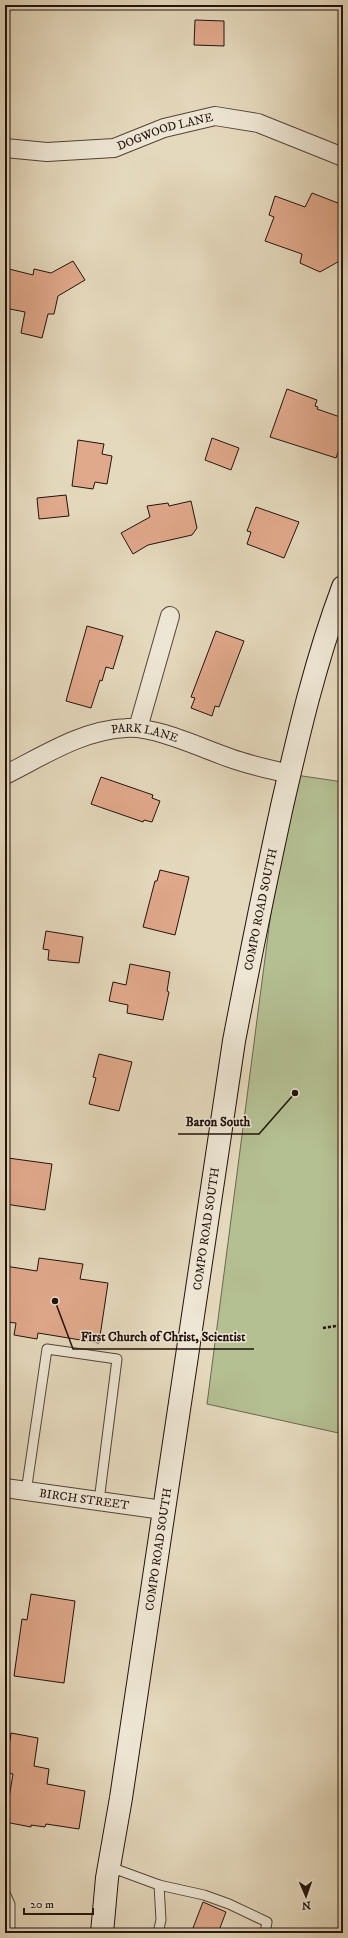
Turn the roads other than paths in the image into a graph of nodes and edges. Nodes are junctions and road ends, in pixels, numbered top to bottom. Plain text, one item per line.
1 (5, 148) edge
2 (343, 157) edge
3 (343, 587) edge
4 (170, 616) dead end
5 (138, 728) junction
6 (289, 774) junction
7 (5, 775) edge
8 (5, 1488) edge
9 (26, 1492) junction
10 (99, 1501) junction
11 (163, 1510) junction
12 (109, 1872) junction
13 (159, 1885) junction
14 (5, 1893) edge
15 (10, 1933) edge
16 (88, 1933) edge
17 (102, 1933) edge
18 (158, 1933) edge
19 (266, 1933) edge

1 - 2 street, DOGWOOD LANE
3 - 6 main road, COMPO ROAD SOUTH
4 - 5 street
5 - 6 street, PARK LANE
5 - 7 street, PARK LANE
6 - 11 main road, COMPO ROAD SOUTH
8 - 9 street, BIRCH STREET
9 - 10 street, BIRCH STREET
9 - 10 lane
10 - 11 street, BIRCH STREET
11 - 12 main road, COMPO ROAD SOUTH
12 - 13 lane
12 - 16 main road, COMPO ROAD SOUTH
12 - 17 main road, COMPO ROAD SOUTH
13 - 18 lane
13 - 19 lane
14 - 15 lane

